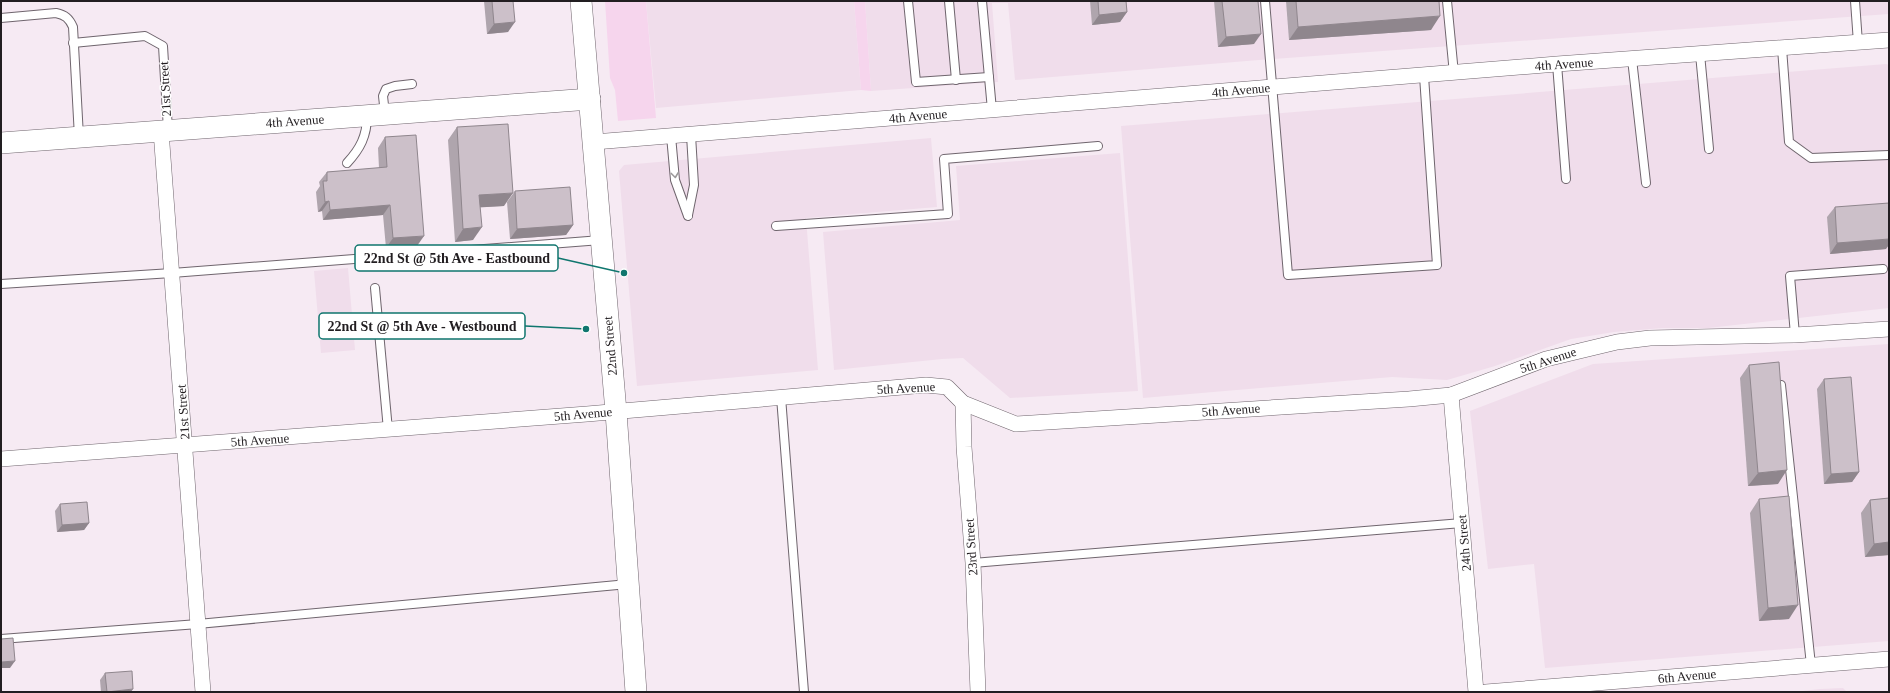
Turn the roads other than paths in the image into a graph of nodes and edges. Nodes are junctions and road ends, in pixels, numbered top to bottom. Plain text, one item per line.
1 (581, 1) edge
2 (908, 1) edge
3 (949, 1) edge
4 (982, 1) edge
5 (1265, 1) edge
6 (1447, 1) edge
7 (1855, 1) edge
8 (1, 18) edge
9 (1889, 40) edge
10 (1858, 42) junction
11 (73, 43) junction
12 (1782, 48) junction
13 (1700, 54) junction
14 (1632, 59) junction
15 (1557, 64) junction
16 (1454, 74) junction
17 (1424, 76) junction
18 (989, 77) junction
19 (956, 80) junction
20 (412, 84) dead end
21 (1271, 88) junction
22 (590, 99) junction
23 (992, 110) junction
24 (376, 115) junction
25 (164, 131) junction
26 (691, 135) junction
27 (671, 136) junction
28 (79, 137) junction
29 (594, 142) junction
30 (1, 143) edge
31 (1098, 146) dead end
32 (1709, 149) dead end
33 (1889, 155) edge
34 (347, 164) dead end
35 (1566, 179) dead end
36 (1646, 183) dead end
37 (776, 226) dead end
38 (602, 240) junction
39 (1883, 269) dead end
40 (172, 273) junction
41 (1, 284) edge
42 (375, 288) dead end
43 (1889, 329) edge
44 (1795, 335) junction
45 (1781, 385) edge
46 (1451, 395) junction
47 (781, 397) junction
48 (963, 403) junction
49 (616, 412) junction
50 (388, 430) junction
51 (185, 446) junction
52 (1, 459) edge
53 (1462, 523) junction
54 (973, 563) junction
55 (628, 584) junction
56 (198, 624) junction
57 (1, 638) edge
58 (1889, 659) edge
59 (1811, 665) junction
60 (204, 692) edge
61 (636, 692) edge
62 (804, 692) edge
63 (978, 692) edge
64 (1476, 692) edge
65 (1494, 692) edge

1 - 22 street, 22nd Street
2 - 19 lane
3 - 19 lane
4 - 18 lane
5 - 21 lane
6 - 16 lane
7 - 10 lane
8 - 11 lane
9 - 10 street, 4th Avenue
10 - 12 street, 4th Avenue
11 - 25 lane, 21st Street
11 - 28 lane
12 - 13 street, 4th Avenue
12 - 33 lane
13 - 14 street, 4th Avenue
13 - 32 lane
14 - 15 street, 4th Avenue
14 - 36 lane
15 - 16 street, 4th Avenue
15 - 35 lane
16 - 17 street, 4th Avenue
17 - 21 street, 4th Avenue
17 - 21 lane
18 - 19 lane
18 - 23 lane
20 - 24 lane
21 - 23 street, 4th Avenue
22 - 24 street, 4th Avenue
22 - 29 street, 22nd Street
23 - 26 street, 4th Avenue
24 - 25 street, 4th Avenue
24 - 34 lane
25 - 28 street, 4th Avenue
25 - 40 street, 21st Street
26 - 27 street, 4th Avenue
27 -> 26 lane
27 - 29 street, 4th Avenue
28 - 30 street, 4th Avenue
29 - 38 street, 22nd Street
31 - 37 lane
38 - 40 lane
38 - 49 street, 22nd Street
39 - 44 lane
40 - 41 lane
40 - 51 street, 21st Street
42 - 50 lane
43 - 44 street, 5th Avenue
44 - 46 street, 5th Avenue
45 - 59 lane
46 - 48 street, 5th Avenue
46 - 53 street, 24th Street
47 - 48 street, 5th Avenue
47 - 49 street, 5th Avenue
47 - 62 lane
48 - 54 street, 23rd Street
49 - 50 street, 5th Avenue
49 - 55 street, 22nd Street
50 - 51 street, 5th Avenue
51 - 52 street, 5th Avenue
51 - 56 street, 21st Street
53 - 54 lane
53 - 64 street, 24th Street
54 - 63 street, 23rd Street
55 - 56 lane
55 - 61 street, 22nd Street
56 - 57 lane
56 - 60 street, 21st Street
58 - 59 street, 6th Avenue
59 - 65 street, 6th Avenue

